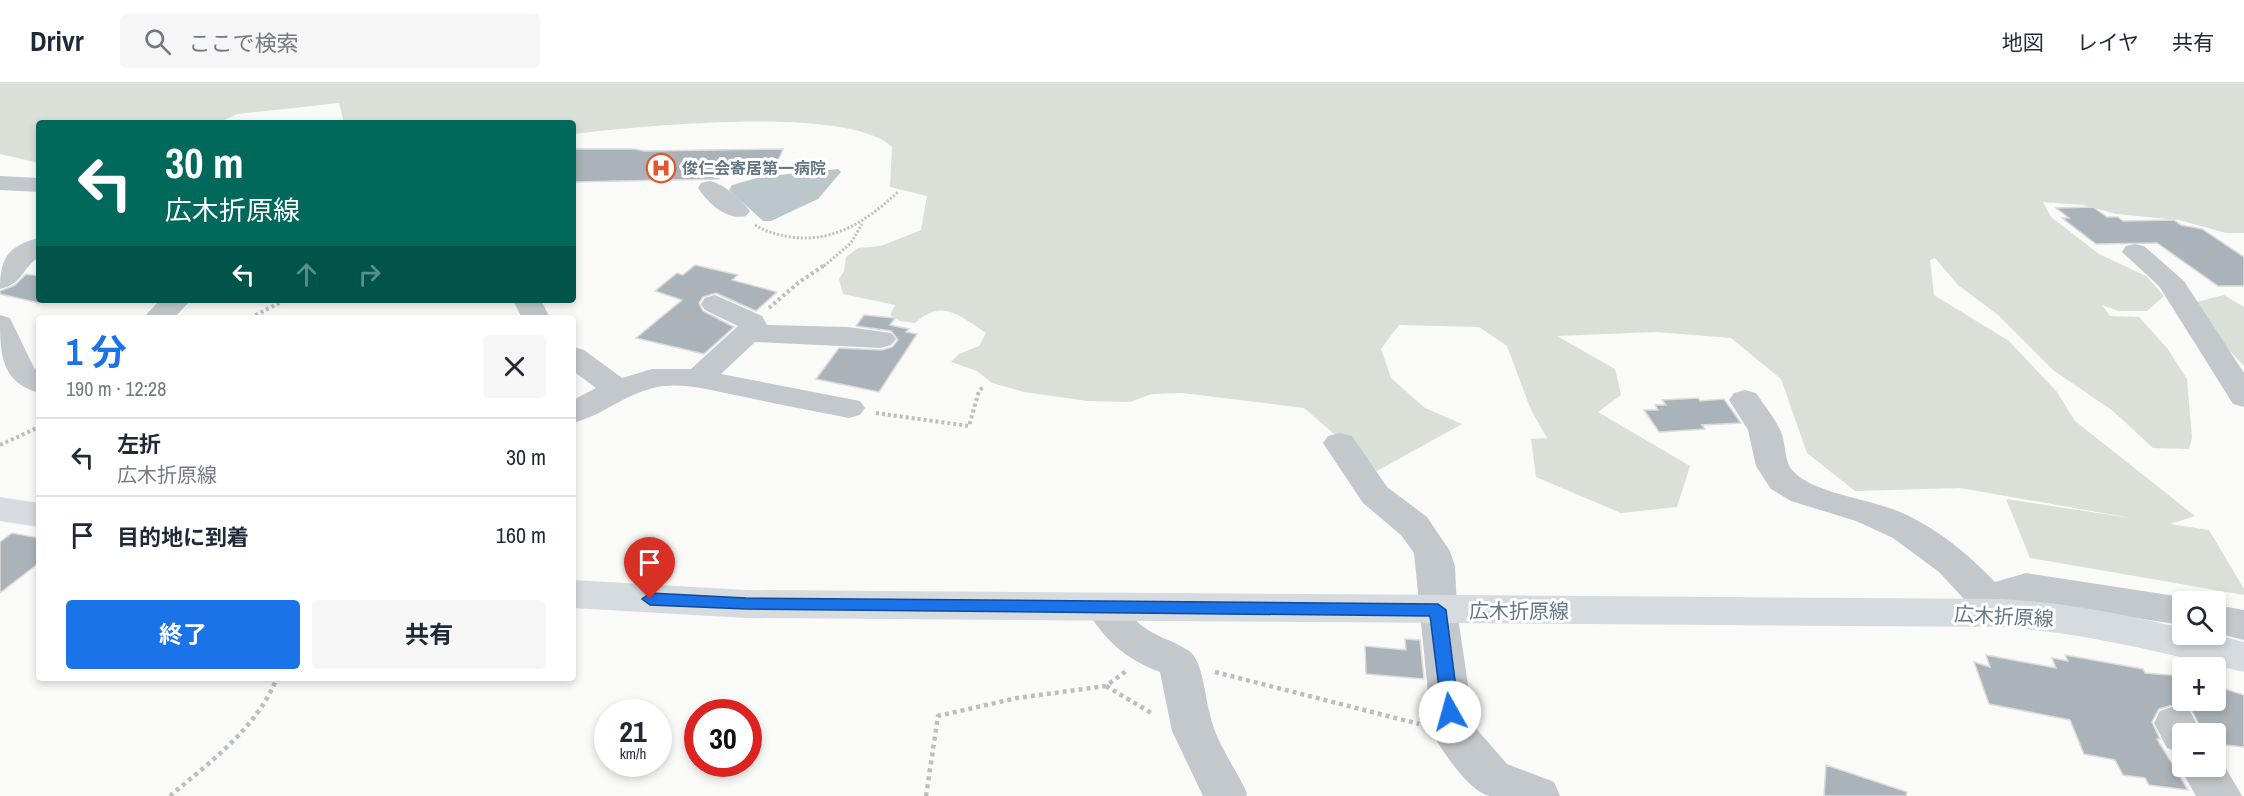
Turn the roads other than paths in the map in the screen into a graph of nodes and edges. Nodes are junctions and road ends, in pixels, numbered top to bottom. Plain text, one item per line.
1 (0, 183) edge
2 (36, 184) edge
3 (710, 188) dead end
4 (737, 211) road end
5 (36, 248) edge
6 (2135, 252) dead end
7 (36, 270) edge
8 (5, 278) edge
9 (174, 303) edge
10 (715, 304) dead end
11 (160, 315) edge
12 (0, 324) edge
13 (751, 327) junction
14 (881, 339) dead end
15 (576, 358) edge
16 (35, 379) edge
17 (698, 379) junction
18 (617, 389) junction
19 (2244, 397) edge
20 (1745, 400) dead end
21 (849, 408) road end
22 (576, 411) edge
23 (1340, 442) dead end
24 (0, 509) edge
25 (36, 515) edge
26 (576, 594) edge
27 (1104, 607) junction
28 (1996, 609) junction
29 (2172, 609) edge
30 (1438, 610) junction
31 (2226, 621) edge
32 (2244, 625) edge
33 (2244, 657) edge
34 (2209, 777) edge
35 (1225, 793) dead end
36 (1538, 796) edge
37 (2220, 796) edge

1 - 2 street
3 - 4 street
5 - 8 street
6 - 19 street
7 - 8 street
9 - 11 street
10 - 13 street
12 - 16 street
13 - 14 street
13 - 17 street
15 - 18 street
17 - 18 street
17 - 21 street
18 - 22 street
20 - 28 street
23 - 30 street
24 - 25 main road
26 - 27 main road, 広木折原線
27 - 30 main road, 広木折原線
27 - 35 street
28 - 29 street
28 - 30 main road, 広木折原線
28 - 33 main road, 広木折原線
30 - 36 street
31 - 32 street
34 - 37 street

